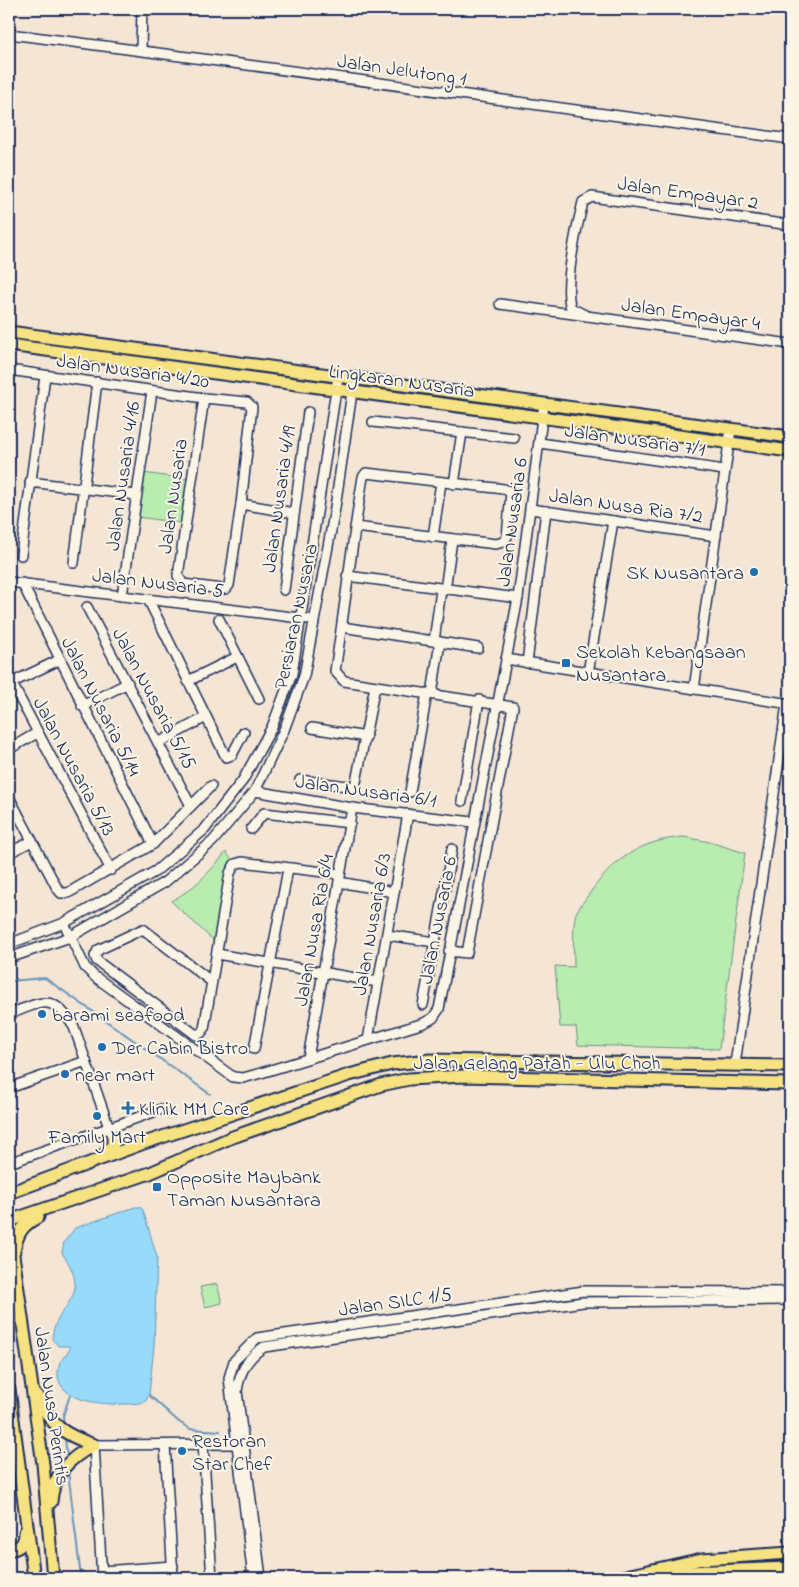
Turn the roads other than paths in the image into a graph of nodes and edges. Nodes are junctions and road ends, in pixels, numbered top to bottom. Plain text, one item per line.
1 (142, 9) edge
2 (9, 34) edge
3 (141, 50) junction
4 (790, 139) edge
5 (790, 225) edge
6 (500, 304) dead end
7 (587, 316) junction
8 (9, 332) edge
9 (790, 344) edge
10 (9, 345) edge
11 (9, 370) edge
12 (45, 376) junction
13 (338, 377) junction
14 (354, 379) junction
15 (97, 382) junction
16 (337, 390) junction
17 (152, 391) junction
18 (352, 392) junction
19 (204, 398) junction
20 (544, 404) junction
21 (308, 412) dead end
22 (542, 419) junction
23 (374, 422) dead end
24 (731, 429) junction
25 (462, 432) junction
26 (790, 437) edge
27 (514, 438) dead end
28 (540, 443) junction
29 (729, 444) junction
30 (790, 451) edge
31 (724, 470) junction
32 (30, 482) junction
33 (441, 482) junction
34 (454, 484) junction
35 (84, 487) junction
36 (136, 495) junction
37 (241, 504) junction
38 (531, 509) junction
39 (546, 512) junction
40 (294, 513) junction
41 (613, 521) junction
42 (355, 527) junction
43 (716, 536) junction
44 (433, 537) junction
45 (452, 540) junction
46 (21, 555) dead end
47 (74, 563) dead end
48 (347, 576) junction
49 (9, 582) edge
50 (22, 583) junction
51 (284, 590) dead end
52 (443, 590) junction
53 (122, 596) junction
54 (518, 598) junction
55 (148, 599) junction
56 (87, 607) dead end
57 (302, 618) junction
58 (219, 619) dead end
59 (316, 620) junction
60 (342, 626) junction
61 (437, 641) junction
62 (478, 648) dead end
63 (237, 658) junction
64 (506, 659) junction
65 (58, 660) junction
66 (527, 663) junction
67 (588, 674) junction
68 (10, 680) edge
69 (188, 681) junction
70 (128, 683) junction
71 (375, 686) junction
72 (694, 690) junction
73 (430, 694) junction
74 (259, 699) dead end
75 (479, 700) junction
76 (497, 704) junction
77 (789, 704) edge
78 (82, 706) junction
79 (206, 717) junction
80 (312, 728) dead end
81 (244, 732) dead end
82 (37, 733) junction
83 (366, 737) junction
84 (158, 743) junction
85 (9, 749) edge
86 (300, 780) dead end
87 (211, 786) dead end
88 (254, 791) junction
89 (410, 792) dead end
90 (9, 797) edge
91 (462, 801) dead end
92 (191, 806) junction
93 (352, 808) junction
94 (408, 814) junction
95 (473, 822) junction
96 (350, 823) junction
97 (251, 829) dead end
98 (32, 841) junction
99 (153, 844) junction
100 (452, 849) dead end
101 (9, 852) edge
102 (288, 869) junction
103 (110, 870) junction
104 (340, 878) junction
105 (394, 892) junction
106 (64, 923) junction
107 (387, 934) junction
108 (70, 936) junction
109 (435, 942) junction
110 (9, 944) edge
111 (449, 951) junction
112 (217, 954) junction
113 (9, 958) edge
114 (269, 962) junction
115 (323, 971) junction
116 (212, 982) junction
117 (378, 982) junction
118 (423, 1005) dead end
119 (9, 1014) edge
120 (368, 1040) junction
121 (254, 1049) dead end
122 (308, 1058) junction
123 (86, 1061) junction
124 (735, 1064) junction
125 (790, 1066) edge
126 (790, 1084) edge
127 (9, 1088) edge
128 (162, 1109) dead end
129 (111, 1133) junction
130 (141, 1144) junction
131 (92, 1162) junction
132 (9, 1163) edge
133 (9, 1193) edge
134 (83, 1197) junction
135 (9, 1221) edge
136 (9, 1240) edge
137 (13, 1255) junction
138 (790, 1292) edge
139 (790, 1300) edge
140 (32, 1386) junction
141 (9, 1389) edge
142 (203, 1444) junction
143 (235, 1444) junction
144 (94, 1445) junction
145 (165, 1445) junction
146 (26, 1509) junction
147 (49, 1517) junction
148 (9, 1552) edge
149 (790, 1553) edge
150 (702, 1559) junction
151 (173, 1566) junction
152 (790, 1568) edge
153 (761, 1569) junction
154 (689, 1570) edge
155 (102, 1575) edge
156 (702, 1575) edge
157 (32, 1578) edge
158 (53, 1578) edge
159 (173, 1578) edge
160 (212, 1578) edge
161 (253, 1578) edge
162 (261, 1578) edge
163 (616, 1578) edge
164 (666, 1578) edge
165 (730, 1578) edge

1 - 3 street
2 - 3 street, Jalan Jelutong 1
3 - 4 street, Jalan Jelutong 1
5 - 7 street, Jalan Empayar 2
6 - 7 street, Jalan Empayar 4
7 - 9 street, Jalan Empayar 4
8 - 13 main road, Lingkaran Nusaria
10 - 16 main road, Lingkaran Nusaria
11 - 12 street, Jalan Nusaria 4/20
12 - 15 street, Jalan Nusaria 4/20
12 - 32 street
13 - 14 main road, Lingkaran Nusaria
13 - 16 street, Persiaran Nusaria
14 - 18 street, Persiaran Nusaria
14 - 20 main road, Lingkaran Nusaria
15 - 17 street, Jalan Nusaria 4/20
15 - 35 street
16 - 18 main road, Lingkaran Nusaria
16 - 57 street, Persiaran Nusaria
17 - 19 street, Jalan Nusaria 4/20
17 - 36 street, Jalan Nusaria 4/16
18 - 22 main road, Lingkaran Nusaria
18 - 59 street, Persiaran Nusaria
19 - 37 street, Jalan Nusaria 4/20
19 - 37 street, Jalan Nusaria
20 - 22 street, Jalan Nusaria 6
20 - 24 main road, Lingkaran Nusaria
21 - 40 street, Jalan Nusaria 4/19
22 - 28 street, Jalan Nusaria 6
22 - 29 main road, Lingkaran Nusaria
23 - 25 street
24 - 26 main road, Lingkaran Nusaria
24 - 29 street
25 - 27 street
25 - 34 street
28 - 31 street, Jalan Nusaria 7/1
28 - 38 street, Jalan Nusaria 6
29 - 30 main road, Lingkaran Nusaria
29 - 31 street
31 - 43 street
32 - 35 street
32 - 46 street
33 - 34 street
33 - 42 street
33 - 44 street
34 - 45 street
35 - 36 street
35 - 47 street
36 - 53 street, Jalan Nusaria 4/16
37 - 40 street
38 - 39 street, Jalan Nusa Ria 7/2
38 - 54 street, Jalan Nusaria 6
39 - 41 street, Jalan Nusa Ria 7/2
39 - 66 street
40 - 51 street, Jalan Nusaria 4/19
41 - 43 street, Jalan Nusa Ria 7/2
41 - 67 street
42 - 44 street
42 - 48 street
43 - 72 street
44 - 45 street
45 - 52 street
48 - 52 street
48 - 60 street
49 - 50 street, Jalan Nusaria 5
50 - 53 street, Jalan Nusaria 5
50 - 65 street, Jalan Nusaria 5/14
52 - 54 street
52 - 61 street
53 - 55 street, Jalan Nusaria 5
54 - 64 street, Jalan Nusaria 6
55 - 57 street, Jalan Nusaria 5
55 - 69 street
56 - 70 street, Jalan Nusaria 5/15
57 - 59 street
57 - 106 street, Persiaran Nusaria
58 - 63 street
59 - 88 street, Persiaran Nusaria
60 - 61 street
60 - 71 street
61 - 62 street
61 - 73 street
63 - 69 street
63 - 74 street
64 - 66 street
64 - 76 street, Jalan Nusaria 6
65 - 68 street
65 - 78 street, Jalan Nusaria 5/14
66 - 67 street
67 - 72 street
68 - 82 street, Jalan Nusaria 5/13
69 - 79 street
70 - 78 street
70 - 84 street, Jalan Nusaria 5/15
71 - 73 street
71 - 83 street
72 - 77 street
73 - 75 street
73 - 89 street
75 - 76 street
75 - 91 street
76 - 95 street, Jalan Nusaria 6
76 - 111 street
77 - 124 street
78 - 99 street, Jalan Nusaria 5/14
79 - 81 street
79 - 84 street
80 - 83 street
82 - 85 street
82 - 103 street, Jalan Nusaria 5/13
83 - 86 street
84 - 92 street, Jalan Nusaria 5/15
87 - 92 street
88 - 93 street, Jalan Nusaria 6/1
88 - 108 street, Persiaran Nusaria
90 - 98 street
92 - 99 street
93 - 94 street, Jalan Nusaria 6/1
93 - 96 street, Jalan Nusa Ria 6/4
94 - 95 street, Jalan Nusaria 6/1
94 - 105 street, Jalan Nusaria 6/3
95 - 111 street, Jalan Nusaria 6
96 - 97 street
96 - 104 street, Jalan Nusa Ria 6/4
98 - 101 street
98 - 103 street
99 - 103 street
100 - 109 street
102 - 104 street
102 - 112 street
102 - 114 street
104 - 105 street
104 - 115 street, Jalan Nusa Ria 6/4
105 - 107 street, Jalan Nusaria 6/3
106 - 108 street
106 - 110 street, Persiaran Nusaria
107 - 109 street
107 - 117 street, Jalan Nusaria 6/3
108 - 113 street, Persiaran Nusaria
108 - 122 street, Jalan Nusaria 6
109 - 118 street
111 - 120 street, Jalan Nusaria 6
112 - 114 street
112 - 116 street
114 - 115 street
114 - 121 street
115 - 117 street
115 - 122 street, Jalan Nusa Ria 6/4
116 - 116 street
117 - 120 street, Jalan Nusaria 6/3
119 - 123 street
120 - 122 street, Jalan Nusaria 6
123 - 127 street
123 - 129 street
124 - 125 main road, Jalan Gelang Patah - Ulu Choh
124 - 130 main road, Jalan Gelang Patah - Ulu Choh
126 - 134 main road, Jalan Gelang Patah - Ulu Choh
128 - 129 street
129 - 130 main road
129 - 131 main road
129 - 132 street
130 - 131 main road, Jalan Gelang Patah - Ulu Choh
131 - 133 main road, Jalan Gelang Patah - Ulu Choh
134 - 135 main road, Jalan Gelang Patah - Ulu Choh
134 - 137 main road
136 - 137 main road, Jalan Nusa Perintis
137 - 140 main road, Jalan Nusa Perintis
138 - 143 street, Jalan SILC 1/5
139 - 162 street, Jalan SILC 1/5
140 - 144 main road
140 - 147 main road, Jalan Nusa Perintis
141 - 146 main road, Jalan Nusa Perintis
142 - 143 street
142 - 145 street
142 - 160 street
143 - 161 street, Jalan SILC 1/5
144 - 145 street
144 - 147 main road
144 - 155 street
145 - 151 street
146 - 148 main road
146 - 157 main road, Jalan Nusa Perintis
147 - 158 main road, Jalan Nusa Perintis
148 - 157 main road
149 - 150 main road
150 - 154 main road
150 - 156 street
151 - 155 street
151 - 159 street
152 - 153 main road
153 - 156 main road
153 - 165 main road
154 - 156 main road
154 - 163 main road
154 - 164 main road

